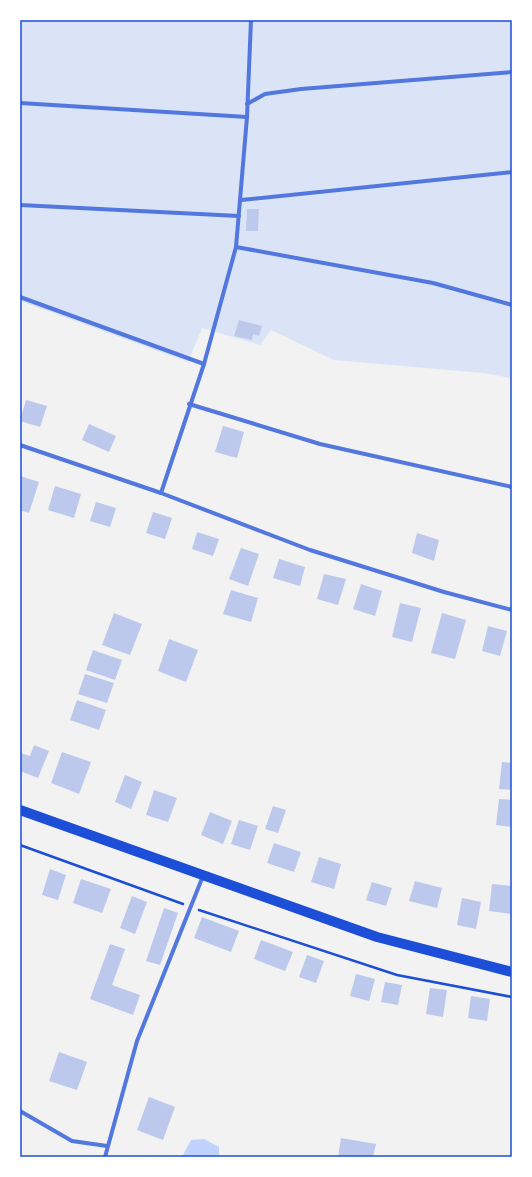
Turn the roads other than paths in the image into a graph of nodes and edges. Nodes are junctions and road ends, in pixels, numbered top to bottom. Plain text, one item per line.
1 (251, 20) edge
2 (512, 72) edge
3 (20, 103) edge
4 (247, 104) junction
5 (247, 117) junction
6 (512, 172) edge
7 (241, 200) junction
8 (20, 205) edge
9 (239, 216) junction
10 (236, 247) junction
11 (20, 298) edge
12 (512, 305) edge
13 (204, 364) junction
14 (189, 404) junction
15 (20, 445) edge
16 (512, 487) edge
17 (161, 493) junction
18 (512, 610) edge
19 (20, 810) edge
20 (203, 875) junction
21 (512, 972) edge
22 (20, 1112) edge
23 (108, 1146) junction
24 (105, 1157) edge

1 - 4 street
2 - 4 street
3 - 5 street
4 - 5 street
5 - 7 street
6 - 7 street
7 - 9 street
8 - 9 street
9 - 10 street
10 - 12 street
10 - 13 street
11 - 13 street
13 - 14 street
14 - 16 street
14 - 17 street
15 - 17 street
17 - 18 street
19 - 20 main road
20 - 21 main road
20 - 23 street
22 - 23 street
23 - 24 street

